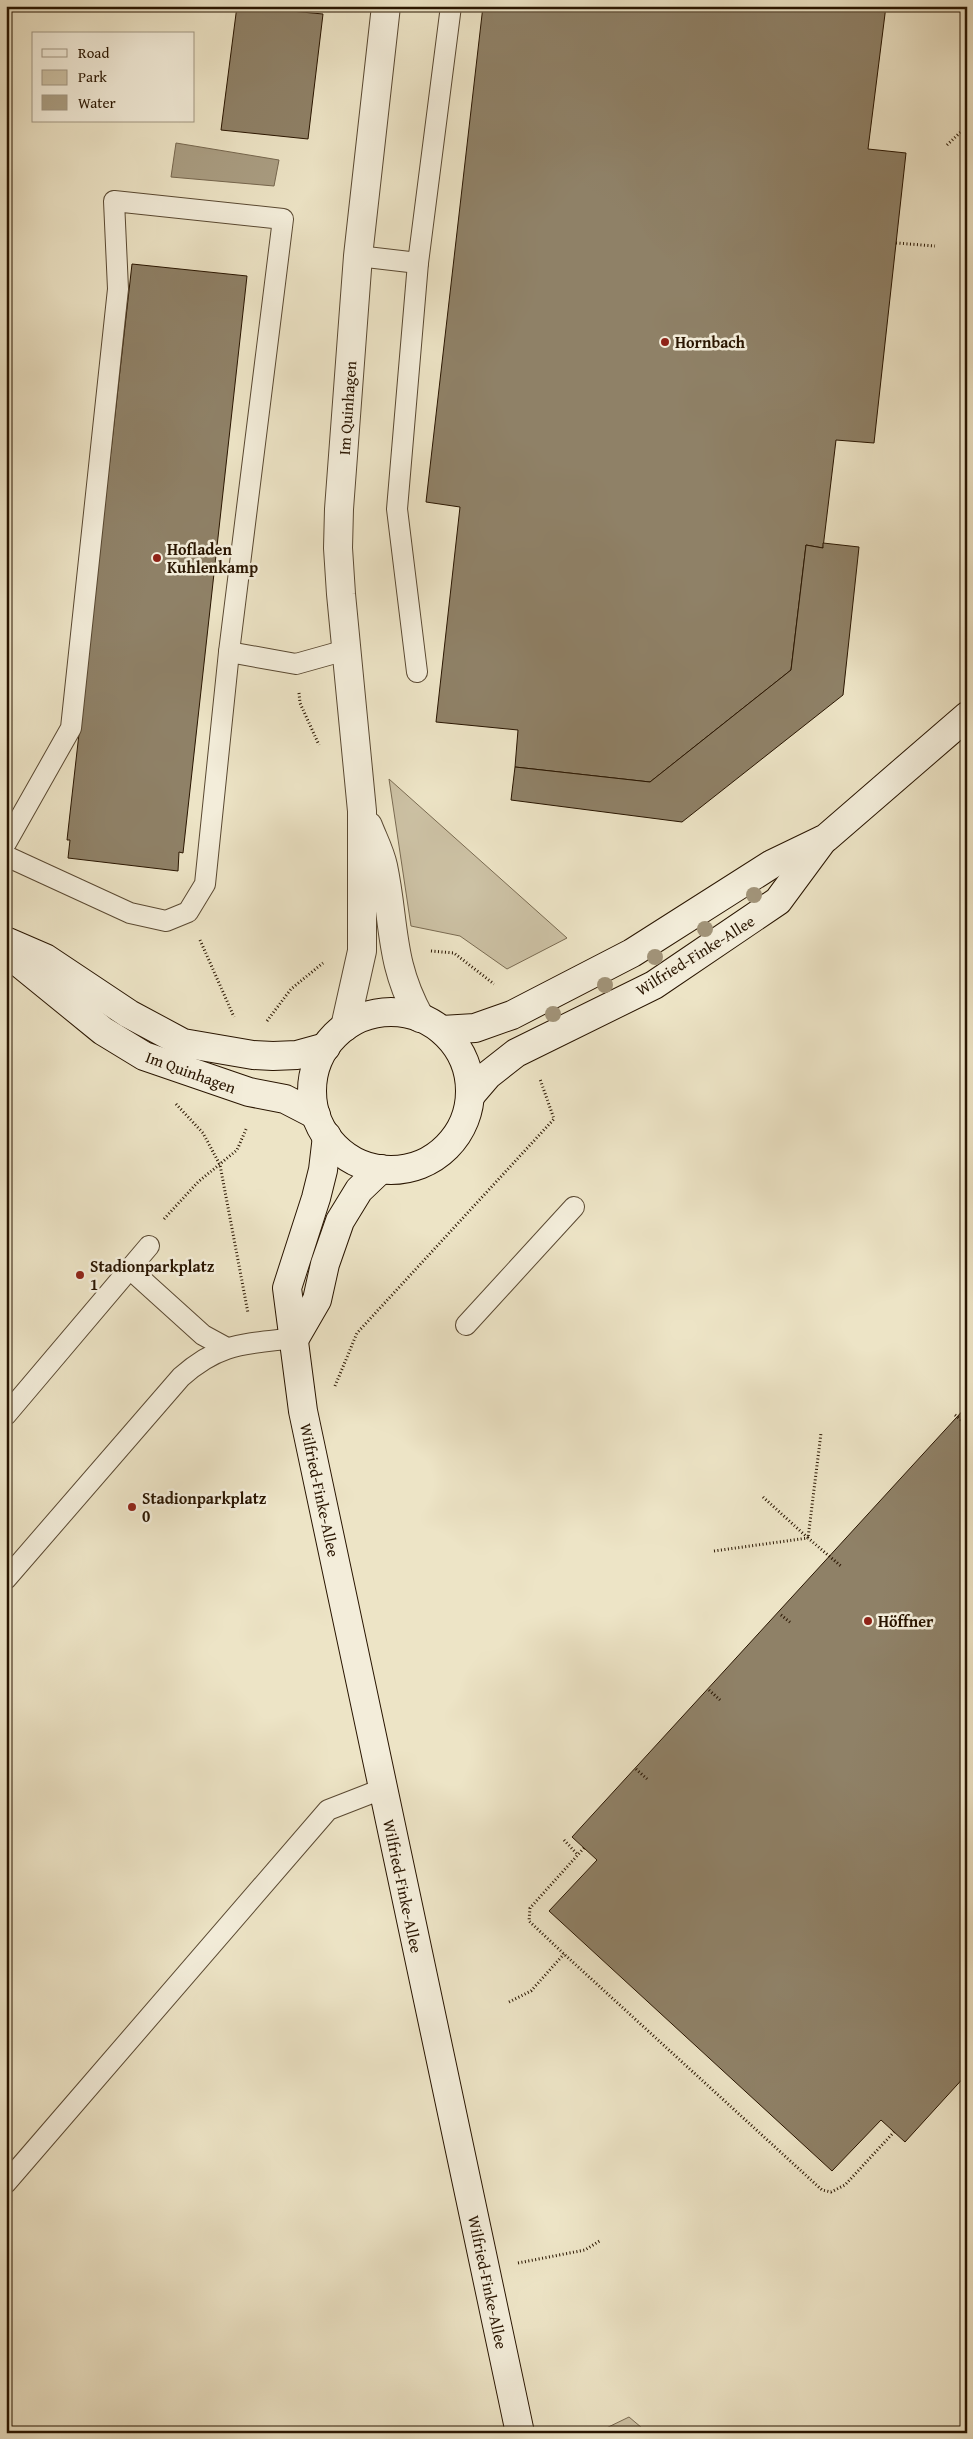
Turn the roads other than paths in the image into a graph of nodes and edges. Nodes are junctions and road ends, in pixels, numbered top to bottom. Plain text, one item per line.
1 (386, 6) edge
2 (450, 6) edge
3 (358, 256) junction
4 (418, 263) junction
5 (346, 650) junction
6 (228, 652) junction
7 (417, 672) dead end
8 (967, 716) edge
9 (362, 811) junction
10 (826, 838) junction
11 (6, 843) edge
12 (6, 856) edge
13 (6, 941) edge
14 (6, 952) edge
15 (431, 1024) junction
16 (345, 1027) junction
17 (326, 1047) junction
18 (470, 1096) junction
19 (321, 1126) junction
20 (381, 1170) junction
21 (574, 1207) dead end
22 (149, 1246) road end
23 (130, 1269) junction
24 (466, 1325) dead end
25 (295, 1338) junction
26 (226, 1348) junction
27 (6, 1415) edge
28 (6, 1578) edge
29 (382, 1789) junction
30 (12, 2177) edge
31 (520, 2433) edge

1 - 3 street, Im Quinhagen
2 - 4 lane
3 - 4 lane
3 - 5 street, Im Quinhagen
4 - 7 lane
5 - 6 lane
5 - 9 street, Im Quinhagen
6 - 11 lane
6 - 12 lane
8 - 10 street, Wilfried-Finke-Allee
9 - 15 street, Im Quinhagen
9 - 16 street, Im Quinhagen
10 - 15 street, Wilfried-Finke-Allee
10 - 18 street, Wilfried-Finke-Allee
13 - 17 street, Im Quinhagen
14 - 19 street, Im Quinhagen
15 - 16 street
15 - 18 street
16 - 17 street
17 - 19 street
18 - 20 street
19 - 20 street
19 - 25 street, Wilfried-Finke-Allee
20 - 25 street
21 - 24 lane
22 - 23 lane
23 - 26 lane
23 - 27 lane
25 - 26 lane
25 - 29 street, Wilfried-Finke-Allee
26 - 28 lane
29 - 30 lane
29 - 31 street, Wilfried-Finke-Allee

